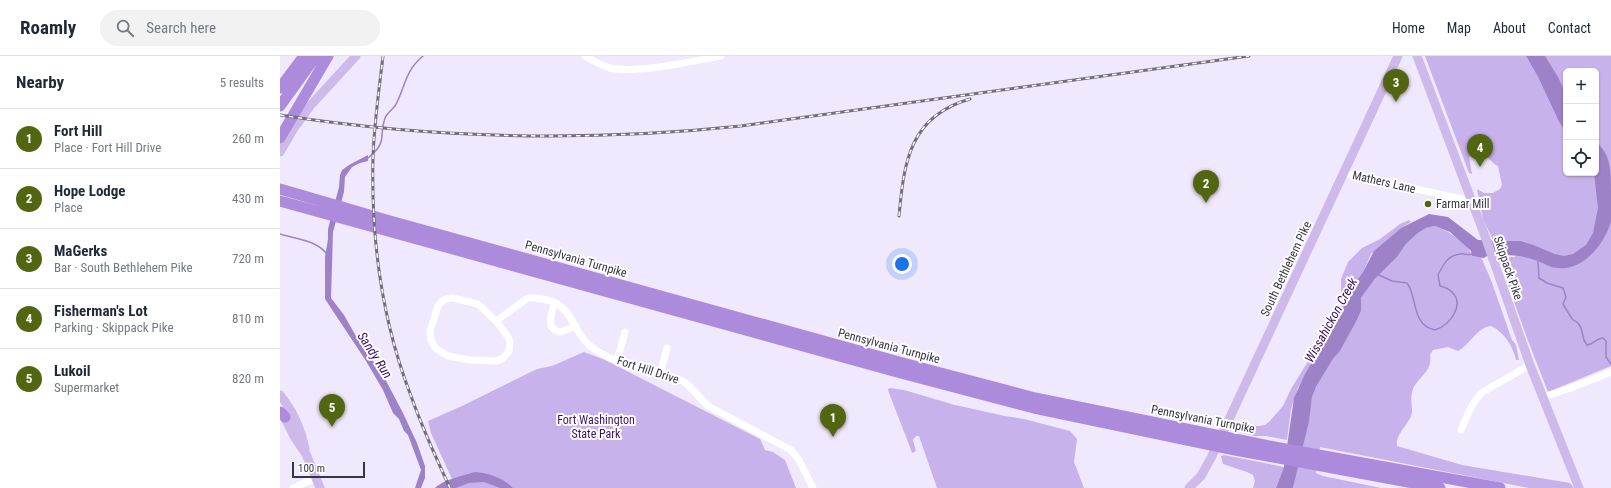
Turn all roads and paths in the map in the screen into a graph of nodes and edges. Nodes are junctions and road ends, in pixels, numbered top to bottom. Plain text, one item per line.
1 (304, 56) edge
2 (316, 56) edge
3 (328, 56) edge
4 (356, 56) edge
5 (585, 56) edge
6 (721, 56) edge
7 (1398, 56) edge
8 (1415, 57) edge
9 (280, 88) edge
10 (280, 106) edge
11 (280, 123) edge
12 (280, 138) edge
13 (280, 152) edge
14 (1343, 173) junction
15 (280, 189) edge
16 (280, 201) edge
17 (1471, 201) junction
18 (357, 217) junction
19 (555, 303) junction
20 (496, 321) junction
21 (576, 326) junction
22 (625, 332) dead end
23 (667, 348) dead end
24 (617, 361) junction
25 (1530, 365) junction
26 (1611, 372) edge
27 (660, 374) junction
28 (280, 395) edge
29 (1543, 397) junction
30 (282, 413) edge
31 (1461, 430) dead end
32 (306, 454) junction
33 (1326, 462) junction
34 (316, 478) junction
35 (293, 488) edge
36 (320, 488) edge
37 (813, 488) edge
38 (1189, 488) edge
39 (1440, 488) edge
40 (1500, 488) edge
41 (1579, 488) edge

1 - 9 highway
2 - 10 highway
3 - 11 highway
3 - 12 highway
4 - 13 main road
5 - 6 street
7 - 14 main road, South Bethlehem Pike
8 - 17 main road, Skippack Pike
14 - 17 street, Mathers Lane
14 - 38 main road, South Bethlehem Pike
15 - 18 highway, Pennsylvania Turnpike
16 - 18 highway, Pennsylvania Turnpike
17 - 25 main road, Skippack Pike
18 - 33 highway, Pennsylvania Turnpike
19 - 20 street, Fort Hill Drive
19 - 21 street, Fort Hill Drive
19 - 21 street
20 - 20 street
21 - 24 street, Fort Hill Drive
22 - 24 street
23 - 27 street
24 - 27 street, Fort Hill Drive
25 - 29 main road, Skippack Pike
25 - 31 street
26 - 29 street
27 - 37 street, Fort Hill Drive
28 - 32 main road
29 - 41 main road, Skippack Pike
30 - 32 main road
32 - 34 main road
33 - 39 highway, Pennsylvania Turnpike
33 - 40 highway, Pennsylvania Turnpike
34 - 35 street
34 - 36 main road

